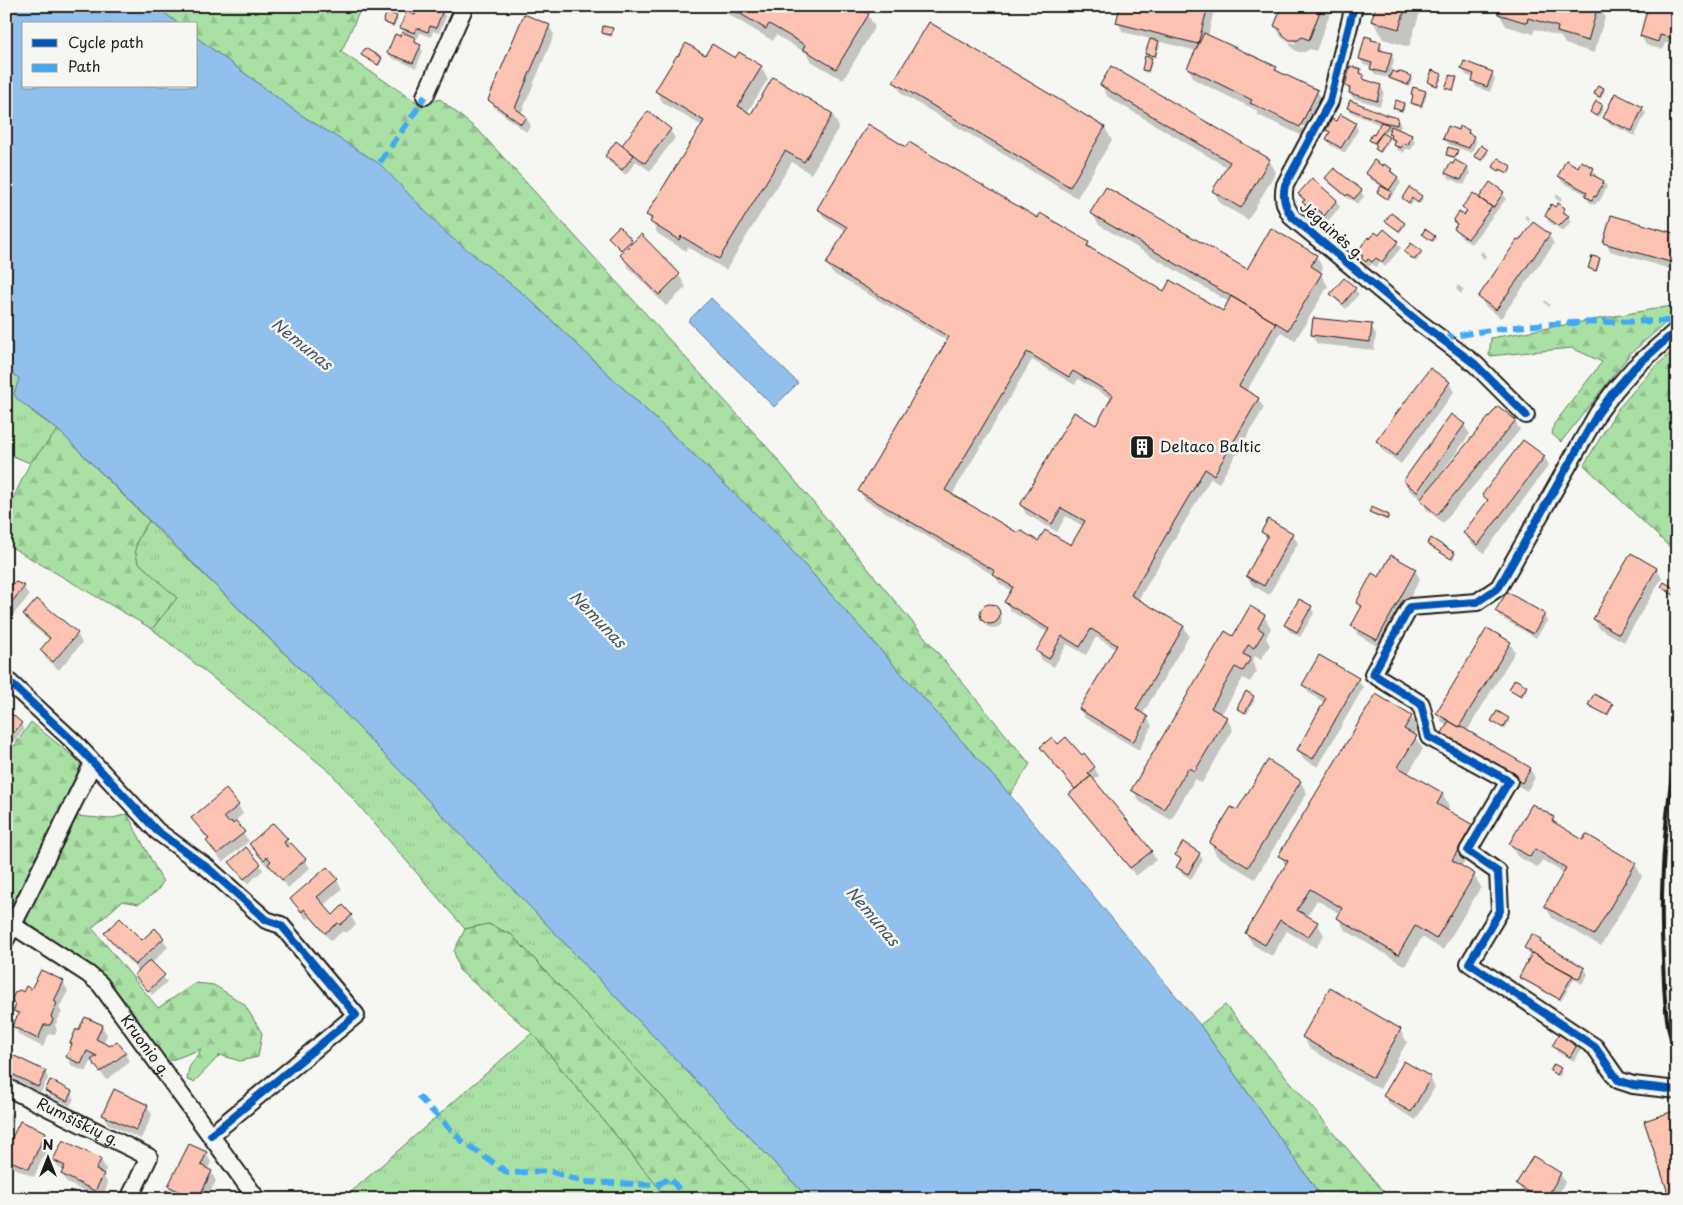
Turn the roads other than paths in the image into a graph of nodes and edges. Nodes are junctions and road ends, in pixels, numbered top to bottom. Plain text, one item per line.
1 (465, 6) edge
2 (1354, 6) edge
3 (425, 96) dead end
4 (1677, 330) edge
5 (1526, 415) dead end
6 (6, 679) edge
7 (93, 763) junction
8 (8, 929) edge
9 (6, 1087) edge
10 (1677, 1090) edge
11 (211, 1136) junction
12 (128, 1199) edge
13 (257, 1199) edge

1 - 3 street
2 - 5 street, Jėgainės g.
4 - 10 street
6 - 7 street
7 - 8 street
7 - 11 street
8 - 11 street, Kruonio g.
9 - 12 street, Rumšiškių g.
11 - 13 street, Kruonio g.

